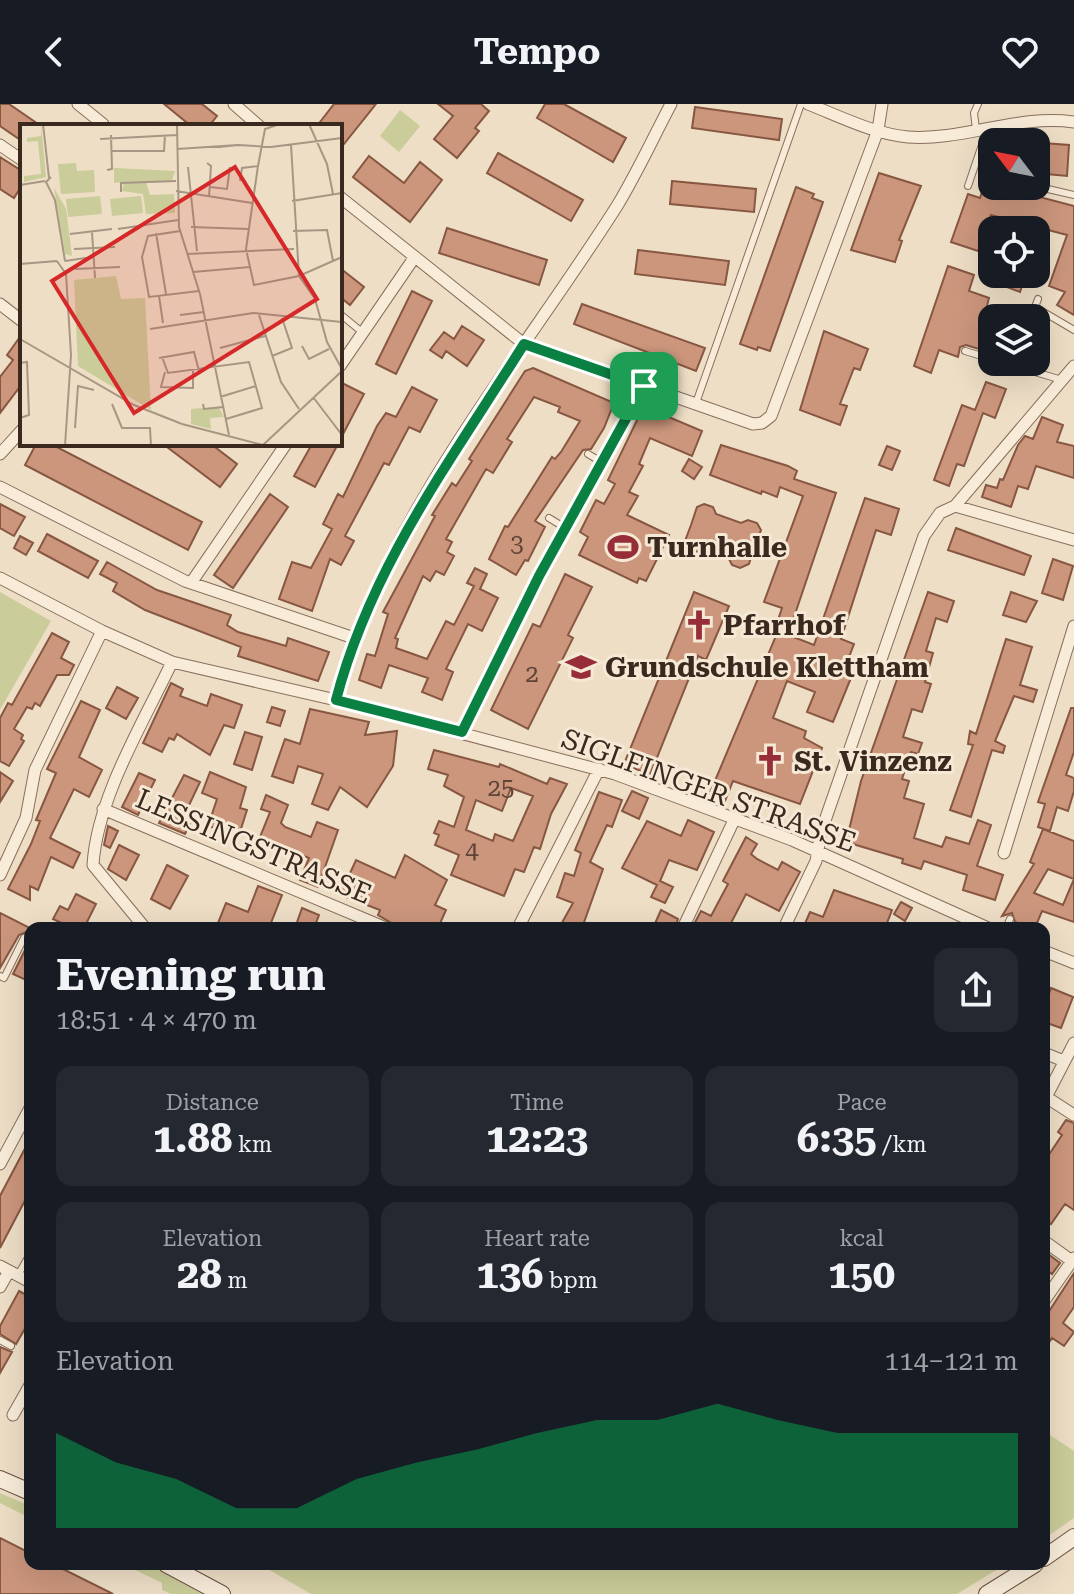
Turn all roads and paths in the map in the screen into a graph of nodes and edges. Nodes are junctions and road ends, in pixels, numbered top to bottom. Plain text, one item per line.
1 (78, 104) edge
2 (234, 104) edge
3 (671, 104) edge
4 (801, 104) edge
5 (808, 104) edge
6 (882, 104) edge
7 (978, 104) edge
8 (1074, 122) edge
9 (103, 124) dead end
10 (257, 124) edge
11 (978, 128) edge
12 (982, 128) joint
13 (878, 130) junction
14 (0, 145) edge
15 (978, 145) edge
16 (20, 159) edge
17 (968, 186) dead end
18 (1050, 189) edge
19 (1074, 195) edge
20 (342, 199) edge
21 (414, 258) junction
22 (1038, 299) dead end
23 (1, 306) edge
24 (342, 316) edge
25 (20, 320) edge
26 (1074, 330) edge
27 (363, 332) junction
28 (524, 344) junction
29 (965, 351) dead end
30 (978, 355) edge
31 (342, 363) edge
32 (1074, 366) edge
33 (1043, 376) edge
34 (1061, 382) junction
35 (644, 386) junction
36 (1074, 388) edge
37 (696, 403) junction
38 (20, 432) edge
39 (285, 446) edge
40 (0, 454) edge
41 (588, 454) dead end
42 (603, 463) junction
43 (0, 487) edge
44 (955, 506) junction
45 (549, 518) dead end
46 (567, 529) junction
47 (1074, 540) edge
48 (0, 578) edge
49 (191, 583) junction
50 (1074, 626) edge
51 (102, 631) junction
52 (354, 638) junction
53 (172, 662) junction
54 (336, 700) junction
55 (462, 732) junction
56 (599, 769) junction
57 (103, 809) junction
58 (735, 818) junction
59 (817, 851) junction
60 (1004, 853) dead end
61 (0, 875) edge
62 (1010, 919) dead end
63 (140, 922) edge
64 (372, 922) edge
65 (521, 922) edge
66 (686, 922) edge
67 (787, 922) edge
68 (975, 922) edge
69 (1009, 922) edge
70 (24, 938) dead end
71 (1050, 953) edge
72 (1074, 963) edge
73 (0, 976) edge
74 (1074, 1043) edge
75 (1050, 1055) edge
76 (1064, 1061) junction
77 (1050, 1089) edge
78 (1050, 1102) edge
79 (1074, 1115) edge
80 (24, 1119) edge
81 (0, 1164) edge
82 (1050, 1245) edge
83 (1073, 1259) edge
84 (9, 1271) edge
85 (0, 1286) edge
86 (1050, 1292) edge
87 (0, 1340) edge
88 (11, 1346) dead end
89 (24, 1396) edge
90 (13, 1415) dead end
91 (0, 1479) edge
92 (24, 1489) edge
93 (1074, 1537) edge
94 (1050, 1554) edge
95 (177, 1570) edge
96 (1025, 1570) edge
97 (222, 1594) edge
98 (987, 1594) edge

1 - 9 street
2 - 10 street
3 - 28 street
4 - 37 lane
5 - 13 street
6 - 13 street
7 - 12 lane
8 - 12 street
11 - 13 street
13 - 37 street
14 - 16 street
15 - 17 lane
18 - 19 lane
20 - 21 street
21 - 27 street
21 - 28 street
22 - 26 lane
23 - 25 street
24 - 27 lane
27 - 31 street
28 - 35 street
28 - 52 street
29 - 30 lane
32 - 34 street
33 - 34 lane
34 - 36 street
34 - 44 street
35 - 37 street
35 - 42 street
38 - 40 street
39 - 49 street
41 - 42 lane
42 - 46 street
43 - 49 street
44 - 47 street
44 - 59 street
45 - 46 lane
46 - 55 street
48 - 51 street, SIGLFINGER STRASSE
49 - 52 street
50 - 60 street
51 - 53 street, SIGLFINGER STRASSE
51 - 61 street
52 - 54 street
53 - 54 street, SIGLFINGER STRASSE
53 - 57 street
54 - 55 street, SIGLFINGER STRASSE
55 - 56 street, SIGLFINGER STRASSE
56 - 58 street, SIGLFINGER STRASSE
56 - 65 street
57 - 63 street
57 - 64 street, LESSINGSTRASSE
58 - 59 street, SIGLFINGER STRASSE
58 - 66 street
59 - 67 street
59 - 68 street, SIGLFINGER STRASSE
62 - 69 lane
70 - 73 lane
71 - 72 street
74 - 76 street
75 - 76 street
76 - 77 street
78 - 79 street
80 - 81 street
82 - 83 street
83 - 86 street
84 - 85 street
87 - 88 lane
89 - 90 street
91 - 92 street
93 - 94 street
95 - 97 street
96 - 98 street

